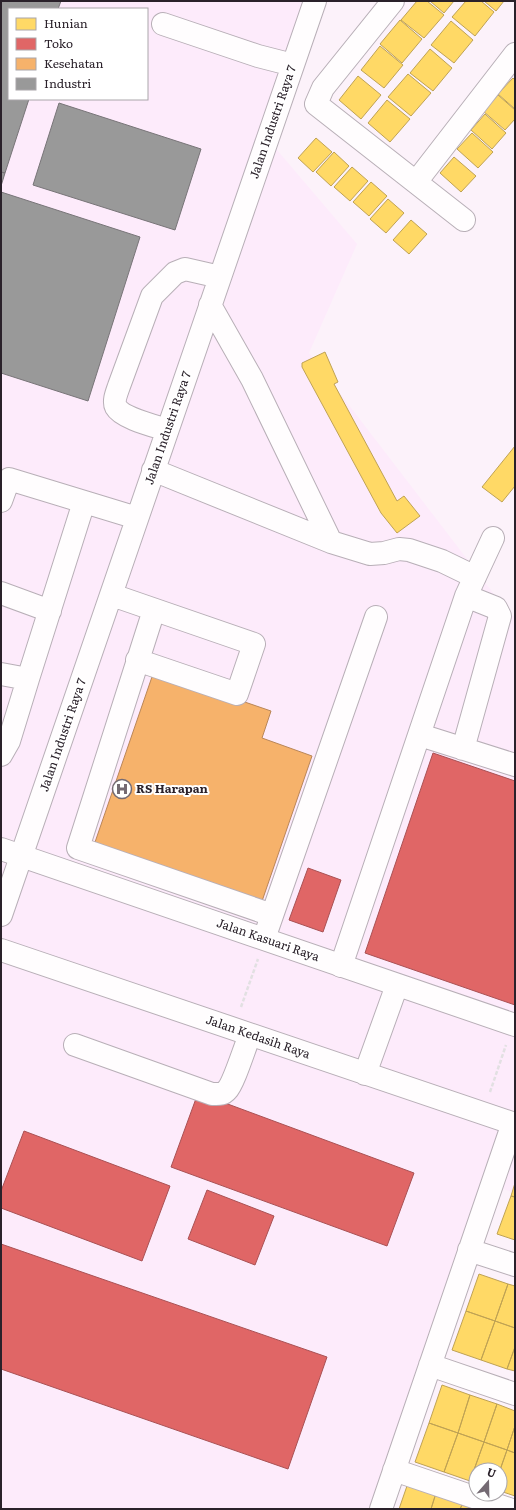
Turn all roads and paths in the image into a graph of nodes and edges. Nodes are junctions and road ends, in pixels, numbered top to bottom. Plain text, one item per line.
1 (315, 1) edge
2 (392, 1) edge
3 (162, 24) dead end
4 (515, 54) edge
5 (293, 65) junction
6 (416, 182) junction
7 (464, 220) dead end
8 (220, 277) junction
9 (210, 305) junction
10 (167, 430) junction
11 (153, 470) junction
12 (5, 477) edge
13 (1, 501) edge
14 (84, 502) junction
15 (137, 518) junction
16 (493, 538) dead end
17 (331, 542) junction
18 (471, 587) junction
19 (1, 593) edge
20 (112, 595) junction
21 (154, 610) junction
22 (50, 612) junction
23 (376, 617) dead end
24 (137, 660) junction
25 (1, 674) edge
26 (28, 679) junction
27 (420, 735) junction
28 (463, 749) junction
29 (1, 755) edge
30 (515, 765) edge
31 (11, 852) edge
32 (1, 915) edge
33 (272, 915) junction
34 (265, 939) junction
35 (1, 950) edge
36 (342, 966) junction
37 (397, 985) junction
38 (514, 1025) edge
39 (242, 1032) junction
40 (75, 1045) dead end
41 (365, 1074) junction
42 (483, 1113) junction
43 (514, 1124) edge
44 (469, 1250) junction
45 (515, 1265) edge
46 (430, 1365) junction
47 (515, 1394) edge
48 (394, 1470) junction
49 (381, 1509) edge
50 (509, 1509) edge

1 - 5 street, Jalan Industri Raya 7
2 - 6 street
3 - 5 street
4 - 6 street
5 - 8 street, Jalan Industri Raya 7
6 - 7 street
8 - 9 street, Jalan Industri Raya 7
8 - 10 street
9 - 10 street, Jalan Industri Raya 7
9 - 17 street
10 - 11 street, Jalan Industri Raya 7
11 - 15 street, Jalan Industri Raya 7
11 - 17 street
12 - 13 street
12 - 14 street
14 - 15 street
14 - 22 street
15 - 20 street, Jalan Industri Raya 7
16 - 18 street
17 - 18 street
18 - 27 street
18 - 28 street
19 - 22 street
20 - 21 street
20 - 31 street, Jalan Industri Raya 7
21 - 24 street
21 - 24 street
22 - 26 street
23 - 33 street
24 - 33 street
25 - 26 street
26 - 29 street
27 - 28 street
27 - 36 street
28 - 30 street
31 - 32 street, Jalan Industri Raya 7
31 - 34 street, Jalan Kasuari Raya
33 - 34 street
34 - 36 street, Jalan Kasuari Raya
34 - 39 path
35 - 39 street, Jalan Kedasih Raya
36 - 37 street, Jalan Kasuari Raya
37 - 38 street, Jalan Kasuari Raya
37 - 41 street
38 - 42 path
39 - 40 street
39 - 41 street, Jalan Kedasih Raya
41 - 42 street, Jalan Kedasih Raya
42 - 43 street, Jalan Kedasih Raya
43 - 44 street
44 - 45 street
44 - 46 street
46 - 47 street
46 - 48 street
48 - 49 street
48 - 50 street

